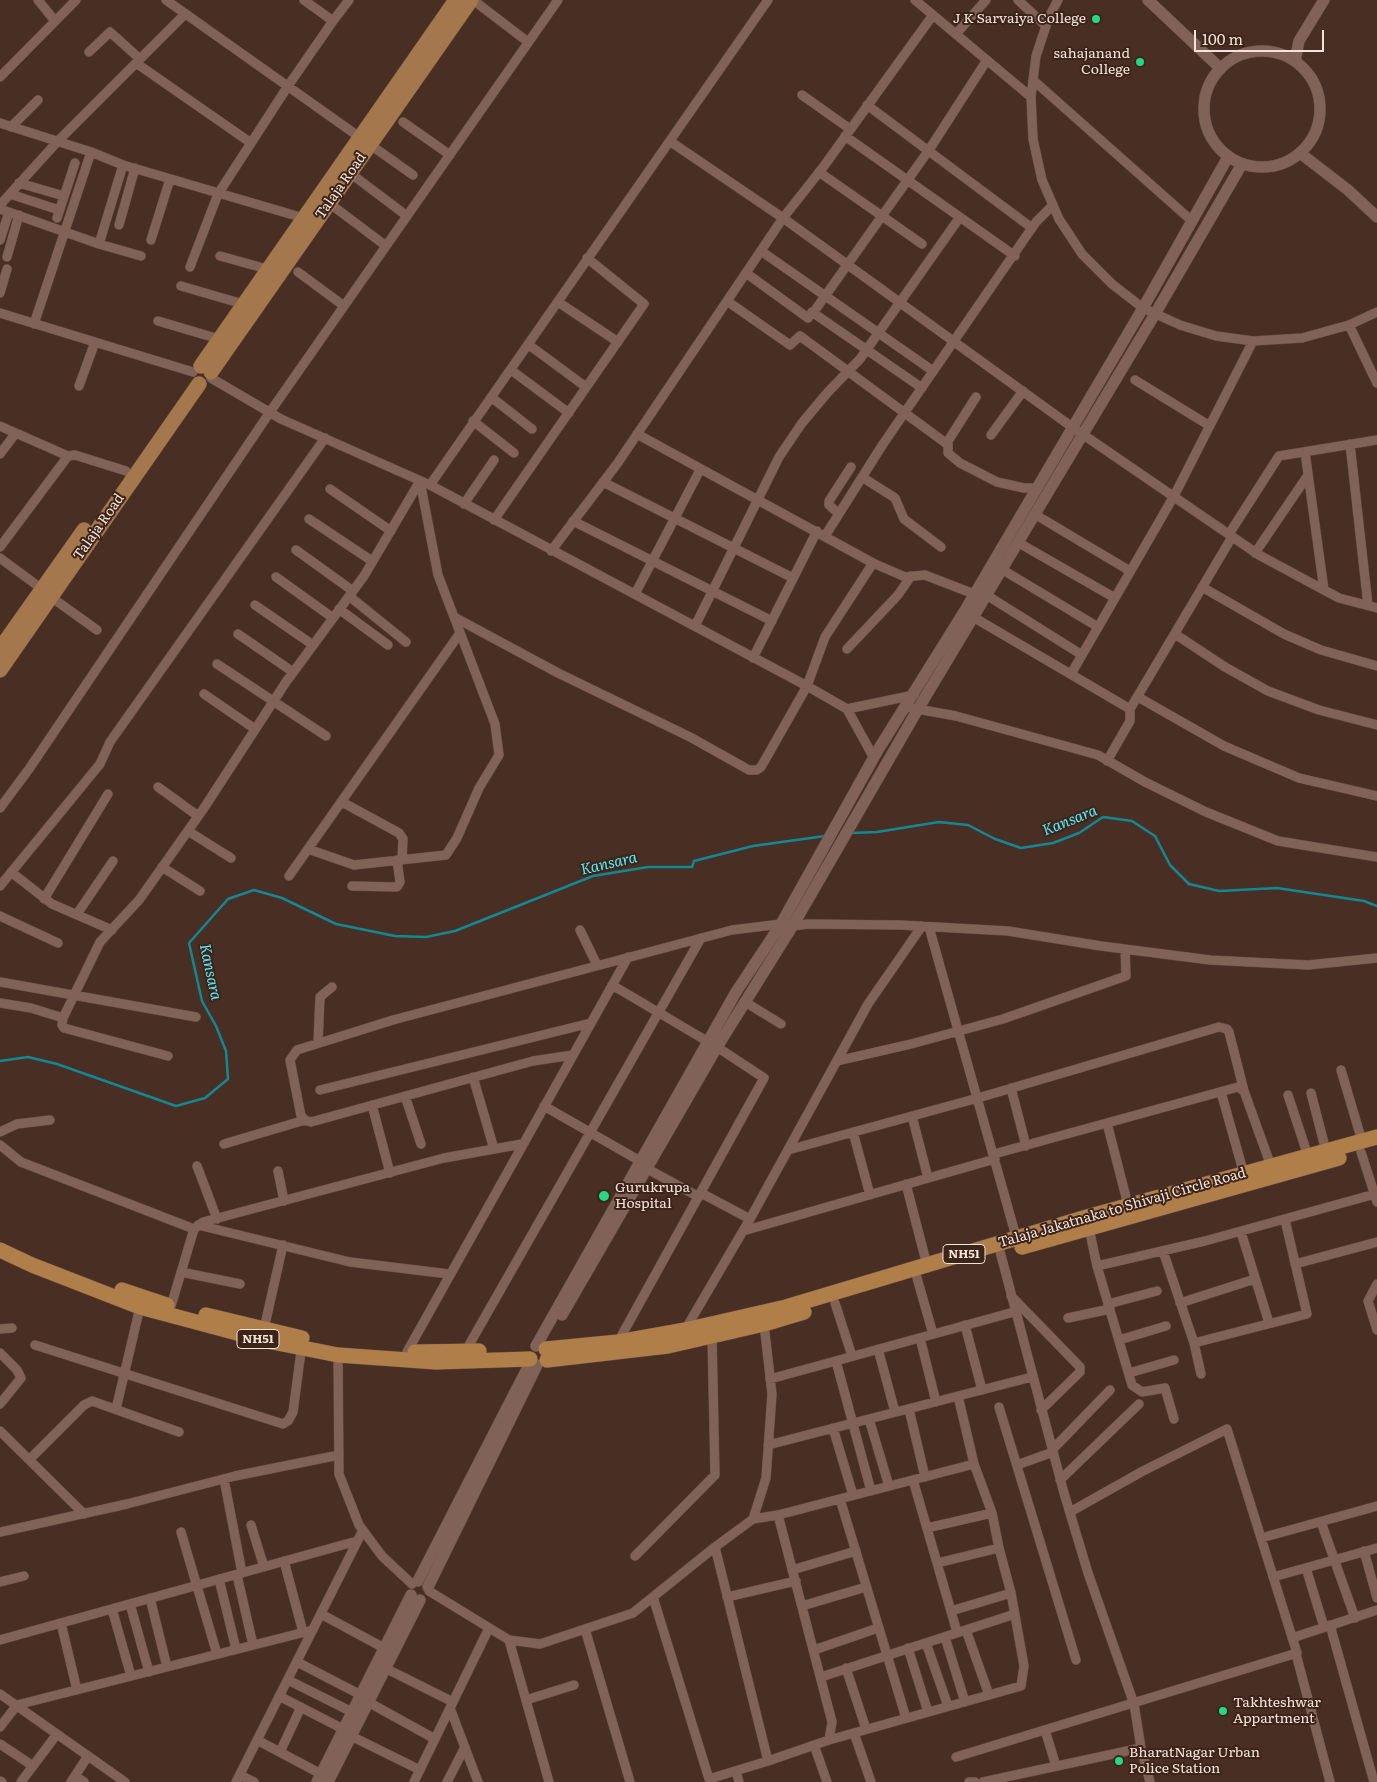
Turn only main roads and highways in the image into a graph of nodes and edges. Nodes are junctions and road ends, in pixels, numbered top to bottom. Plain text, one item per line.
1 (456, 0) edge
2 (472, 0) edge
3 (365, 140) junction
4 (309, 220) junction
5 (201, 375) junction
6 (48, 594) junction
7 (0, 649) edge
8 (0, 670) edge
9 (1377, 1137) edge
10 (1361, 1147) junction
11 (1377, 1147) edge
12 (0, 1241) edge
13 (1018, 1243) junction
14 (999, 1248) junction
15 (0, 1250) edge
16 (302, 1343) junction
17 (537, 1355) junction

1 - 3 main road, Talaja Road
2 - 3 main road, Talaja Road
3 - 4 main road, Talaja Road
3 - 4 main road, Talaja Road
4 - 5 main road, Talaja Road
4 - 5 main road, Talaja Road
5 - 6 main road, Talaja Road
5 - 6 main road, Talaja Road
6 - 7 main road, Talaja Road
6 - 8 main road, Talaja Road
9 - 10 highway, Talaja Jakatnaka to Shivaji Circle Road / NH51
10 - 11 highway, Talaja Jakatnaka to Shivaji Circle Road / NH51
10 - 13 highway, Talaja Jakatnaka to Shivaji Circle Road / NH51
10 - 13 highway, Talaja Jakatnaka to Shivaji Circle Road / NH51
12 - 16 highway, Talaja Jakatnaka to Shivaji Circle Road / NH51
13 - 14 highway, Talaja Jakatnaka to Shivaji Circle Road / NH51
14 - 17 highway, Talaja Jakatnaka to Shivaji Circle Road / NH51
14 - 17 highway, Talaja Jakatnaka to Shivaji Circle Road / NH51
15 - 16 highway, Talaja Jakatnaka to Shivaji Circle Road / NH51
16 - 17 highway, Talaja Jakatnaka to Shivaji Circle Road / NH51
16 - 17 highway, Talaja Jakatnaka to Shivaji Circle Road / NH51

